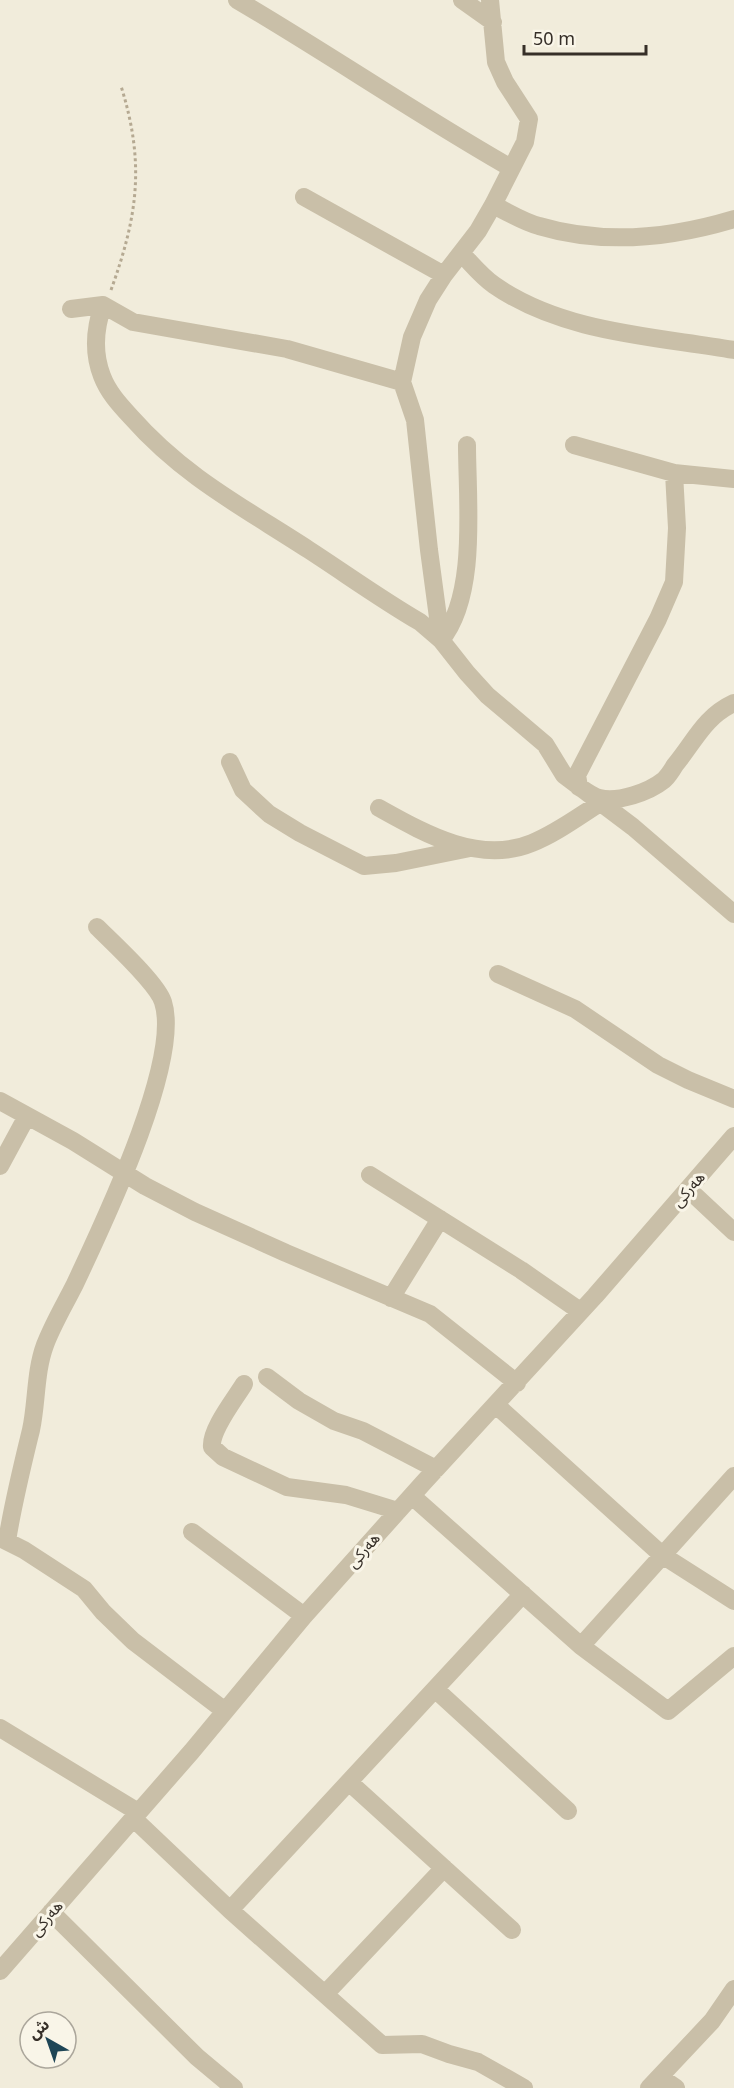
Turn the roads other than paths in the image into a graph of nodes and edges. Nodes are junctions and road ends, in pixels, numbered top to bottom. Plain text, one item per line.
1 (237, 0) edge
2 (462, 0) edge
3 (490, 0) edge
4 (493, 22) junction
5 (511, 168) junction
6 (304, 197) dead end
7 (493, 205) junction
8 (734, 219) edge
9 (461, 253) junction
10 (444, 275) junction
11 (103, 305) junction
12 (71, 309) dead end
13 (734, 350) edge
14 (402, 382) junction
15 (467, 445) dead end
16 (574, 445) dead end
17 (674, 473) junction
18 (734, 479) edge
19 (441, 640) junction
20 (734, 703) edge
21 (230, 762) dead end
22 (579, 787) junction
23 (600, 803) junction
24 (379, 808) dead end
25 (470, 848) junction
26 (734, 914) edge
27 (97, 927) dead end
28 (498, 974) dead end
29 (734, 1099) edge
30 (0, 1101) edge
31 (27, 1116) junction
32 (734, 1136) edge
33 (0, 1166) edge
34 (124, 1173) junction
35 (370, 1175) dead end
36 (688, 1189) junction
37 (440, 1219) junction
38 (734, 1232) edge
39 (392, 1298) junction
40 (580, 1311) junction
41 (267, 1377) dead end
42 (517, 1383) junction
43 (244, 1384) dead end
44 (496, 1405) junction
45 (436, 1469) junction
46 (734, 1476) edge
47 (412, 1496) junction
48 (398, 1511) junction
49 (192, 1532) dead end
50 (3, 1539) edge
51 (662, 1555) junction
52 (523, 1594) junction
53 (734, 1601) edge
54 (304, 1616) junction
55 (581, 1646) junction
56 (734, 1656) edge
57 (435, 1689) junction
58 (225, 1711) junction
59 (0, 1728) edge
60 (349, 1782) junction
61 (568, 1811) dead end
62 (135, 1815) junction
63 (444, 1868) junction
64 (230, 1910) junction
65 (51, 1912) junction
66 (512, 1930) dead end
67 (0, 1971) edge
68 (733, 1991) edge
69 (325, 1994) junction
70 (654, 2083) edge
71 (234, 2088) edge
72 (524, 2088) edge
73 (676, 2088) edge

1 - 5 street
2 - 4 street
3 - 4 street
4 - 5 street
5 - 7 street
6 - 10 street
7 - 8 street
7 - 9 street
9 - 10 street
9 - 13 street
10 - 14 street
11 - 12 street
11 - 14 street
11 - 19 street
14 - 19 street
15 - 19 street
16 - 17 street
17 - 18 street
17 - 22 street
19 - 22 street
20 - 22 street
21 - 25 street
22 - 23 street
23 - 25 street
23 - 26 street
24 - 25 street
27 - 34 street
28 - 29 street
30 - 31 street
31 - 33 street
31 - 34 street
32 - 36 street, هەرکی
34 - 39 street
34 - 50 street
35 - 37 street
36 - 38 street
36 - 40 street, هەرکی
37 - 39 street
37 - 40 street
39 - 42 street
40 - 42 street, هەرکی
41 - 45 street
42 - 44 street, هەرکی
43 - 48 street
44 - 45 street, هەرکی
44 - 51 street
45 - 47 street, هەرکی
46 - 51 street
47 - 48 street, هەرکی
47 - 52 street
48 - 54 street, هەرکی
49 - 54 street
50 - 58 street
51 - 53 street
51 - 55 street
52 - 55 street
52 - 57 street
54 - 58 street, هەرکی
55 - 56 street
57 - 60 street
57 - 61 street
58 - 62 street, هەرکی
59 - 62 street
60 - 63 street
60 - 64 street
62 - 64 street
62 - 65 street, هەرکی
63 - 66 street
63 - 69 street
64 - 69 street
65 - 67 street, هەرکی
65 - 71 street
68 - 70 street
69 - 72 street
70 - 73 street

